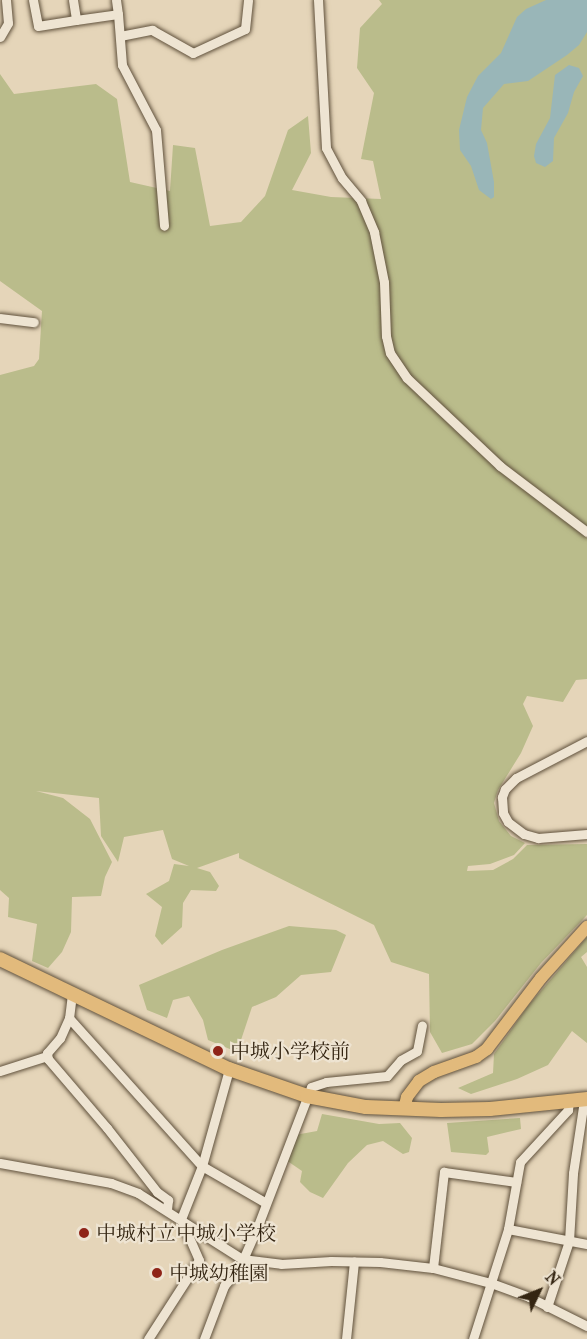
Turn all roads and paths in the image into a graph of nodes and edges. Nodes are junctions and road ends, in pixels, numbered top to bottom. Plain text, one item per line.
1 (6, 0) edge
2 (33, 0) edge
3 (73, 0) edge
4 (116, 0) edge
5 (248, 0) edge
6 (318, 0) edge
7 (118, 14) junction
8 (76, 20) junction
9 (120, 36) junction
10 (0, 37) edge
11 (164, 226) dead end
12 (0, 318) edge
13 (34, 322) dead end
14 (587, 532) edge
15 (587, 741) edge
16 (587, 834) edge
17 (587, 927) edge
18 (0, 959) edge
19 (72, 994) junction
20 (69, 1018) junction
21 (422, 1025) dead end
22 (47, 1056) junction
23 (229, 1069) junction
24 (0, 1071) edge
25 (307, 1096) junction
26 (580, 1100) edge
27 (404, 1109) junction
28 (0, 1163) edge
29 (202, 1166) junction
30 (516, 1182) junction
31 (266, 1203) junction
32 (167, 1209) junction
33 (181, 1219) junction
34 (508, 1229) junction
35 (569, 1241) junction
36 (587, 1244) edge
37 (242, 1259) junction
38 (354, 1261) junction
39 (433, 1268) junction
40 (491, 1283) junction
41 (547, 1306) junction
42 (587, 1326) edge
43 (148, 1339) edge
44 (204, 1339) edge
45 (346, 1339) edge
46 (473, 1339) edge

1 - 10 street
2 - 8 street
3 - 8 street
4 - 7 street
5 - 9 street
6 - 14 street
7 - 8 street
7 - 9 street
9 - 11 street
12 - 13 street
15 - 16 street
17 - 27 main road
18 - 19 highway
19 - 20 street
19 - 23 highway
20 - 22 street
20 - 29 street
21 - 25 street
22 - 24 street
22 - 32 street
23 - 25 highway
23 - 29 street
25 - 27 highway
25 - 31 street
26 - 27 highway
26 - 30 street
26 - 35 street
28 - 32 street
29 - 31 street
29 - 33 street
30 - 34 street
30 - 39 street
31 - 37 street
32 - 33 street
33 - 37 street
33 - 43 street
34 - 35 street
34 - 40 street
35 - 36 street
35 - 41 street
37 - 38 street
37 - 44 street
38 - 39 street
38 - 45 street
39 - 40 street
40 - 41 street
40 - 46 street
41 - 42 street

